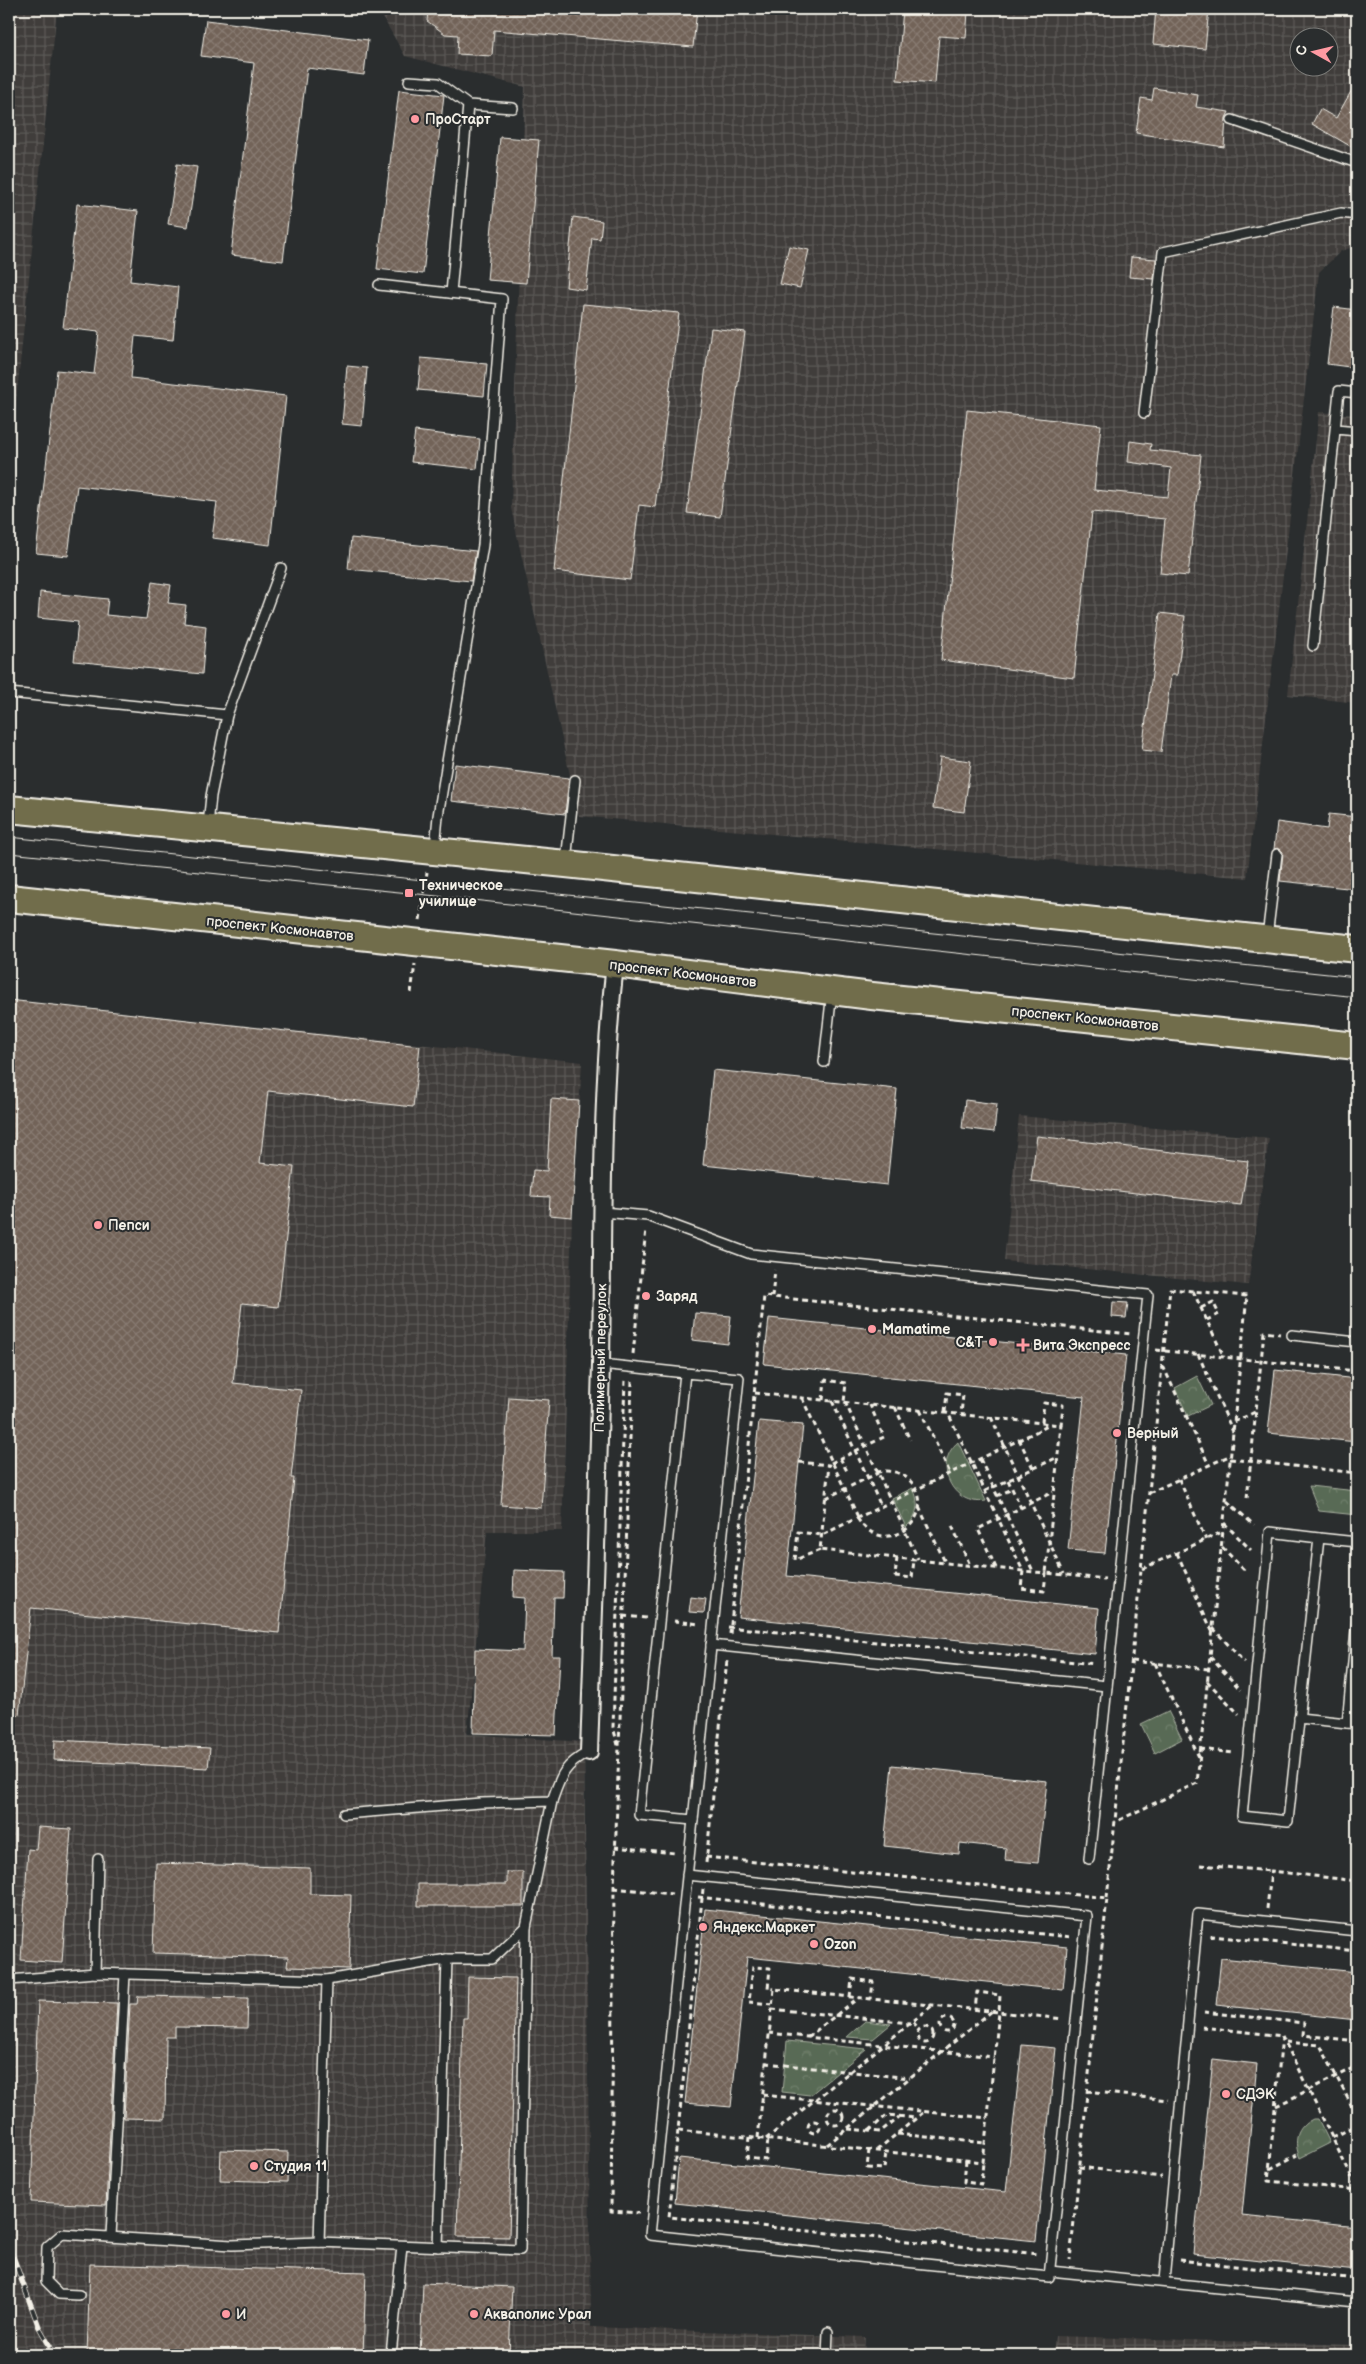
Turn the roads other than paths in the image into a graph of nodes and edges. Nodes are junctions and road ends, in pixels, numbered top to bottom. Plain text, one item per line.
1 (409, 81) dead end
2 (468, 105) junction
3 (513, 108) dead end
4 (1232, 120) dead end
5 (1357, 163) edge
6 (1357, 215) edge
7 (379, 285) dead end
8 (451, 293) junction
9 (1357, 393) edge
10 (1144, 413) dead end
11 (1336, 429) junction
12 (1357, 431) edge
13 (281, 568) dead end
14 (1313, 646) dead end
15 (9, 693) edge
16 (227, 716) junction
17 (575, 780) dead end
18 (9, 809) edge
19 (208, 828) junction
20 (432, 850) junction
21 (1277, 854) dead end
22 (566, 864) junction
23 (9, 898) edge
24 (1266, 939) junction
25 (1357, 949) edge
26 (615, 964) junction
27 (832, 991) junction
28 (1357, 1046) edge
29 (824, 1062) dead end
30 (602, 1212) junction
31 (1292, 1335) road end
32 (1357, 1342) edge
33 (601, 1364) junction
34 (685, 1373) junction
35 (1319, 1538) junction
36 (1357, 1542) edge
37 (1357, 1620) edge
38 (711, 1645) junction
39 (1108, 1686) junction
40 (1299, 1718) junction
41 (1347, 1723) junction
42 (1357, 1724) edge
43 (589, 1752) joint
44 (552, 1801) junction
45 (344, 1814) dead end
46 (693, 1820) junction
47 (98, 1859) dead end
48 (1089, 1859) dead end
49 (687, 1875) junction
50 (526, 1927) junction
51 (1357, 1931) edge
52 (447, 1960) junction
53 (95, 1973) junction
54 (125, 1974) junction
55 (9, 1980) edge
56 (326, 1980) junction
57 (110, 2236) junction
58 (319, 2242) junction
59 (402, 2246) junction
60 (438, 2247) junction
61 (1050, 2271) junction
62 (1164, 2281) junction
63 (79, 2295) dead end
64 (1357, 2302) edge
65 (828, 2332) dead end
66 (391, 2355) edge
67 (827, 2355) edge

1 - 2 lane
2 - 3 lane
2 - 8 lane
4 - 5 lane
6 - 10 lane
7 - 8 lane
8 - 20 lane
9 - 11 lane
11 - 12 lane
11 - 14 lane
13 - 16 lane
15 - 16 lane
16 - 19 lane
17 - 22 lane
18 - 19 main road
19 - 20 main road
20 - 22 main road
21 - 24 lane
22 - 24 main road
23 - 26 main road, проспект Космонавтов
24 - 25 main road
26 - 27 main road, проспект Космонавтов
26 - 30 street, Полимерный переулок
27 - 28 main road, проспект Космонавтов
27 - 29 lane
30 - 33 street, Полимерный переулок
30 - 39 lane
31 - 32 lane
33 - 34 lane
33 - 43 street, Полимерный переулок
34 - 38 lane
34 - 46 lane
35 - 36 lane
35 - 40 lane
35 - 40 lane
37 - 41 lane
38 - 39 lane
38 - 46 lane
39 - 48 lane
40 - 41 lane
41 - 42 lane
43 - 44 lane
44 - 45 lane
44 - 50 lane
46 - 49 lane
47 - 53 lane
49 - 61 lane
49 - 61 lane
50 - 52 lane
50 - 60 lane
51 - 62 lane
52 - 56 lane
52 - 60 lane
53 - 54 lane
53 - 55 lane
54 - 56 lane
54 - 57 lane
56 - 58 lane
57 - 58 lane
57 - 63 lane
58 - 59 lane
59 - 60 lane
59 - 66 lane
61 - 62 lane
62 - 64 lane
65 - 67 lane

